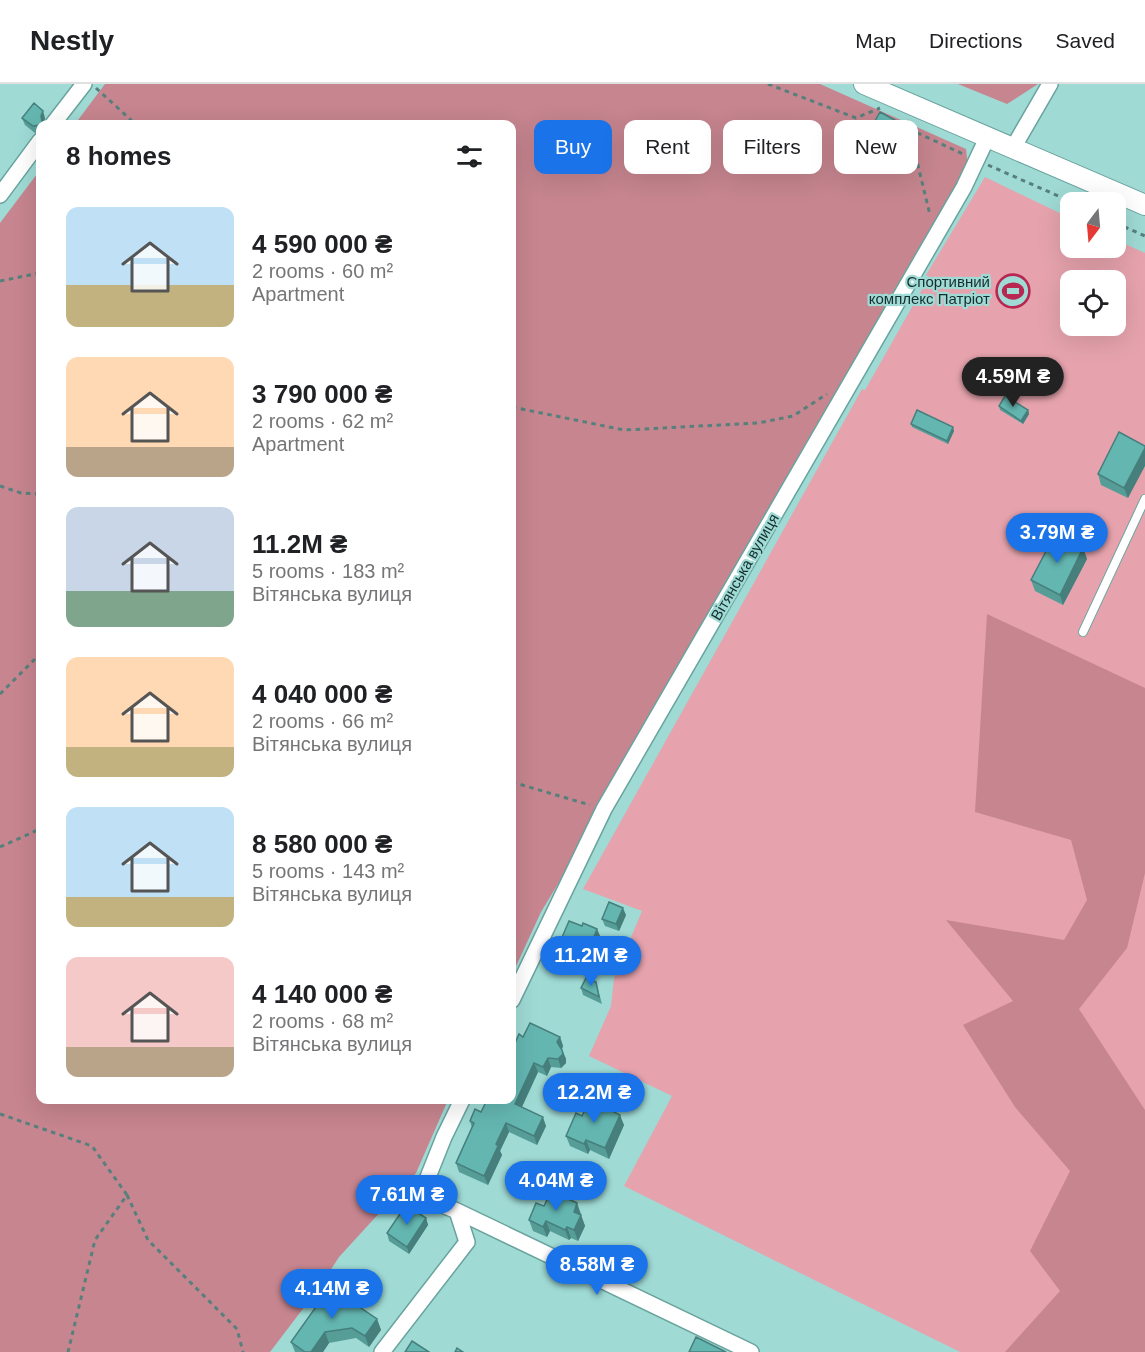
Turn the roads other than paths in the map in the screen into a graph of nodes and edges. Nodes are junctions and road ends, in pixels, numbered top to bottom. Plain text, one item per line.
1 (84, 84) edge
2 (864, 84) edge
3 (1050, 84) edge
4 (56, 120) edge
5 (987, 138) junction
6 (36, 146) edge
7 (1013, 148) junction
8 (0, 195) edge
9 (1145, 205) edge
10 (1145, 499) edge
11 (1083, 632) dead end
12 (516, 992) edge
13 (460, 1104) edge
14 (457, 1211) junction
15 (382, 1352) edge
16 (751, 1352) edge

1 - 4 street
2 - 5 street
3 - 7 street
5 - 7 street
5 - 12 street, Вітянська вулиця
6 - 8 street
7 - 9 street
10 - 11 lane
13 - 14 street
14 - 15 street
14 - 16 street

